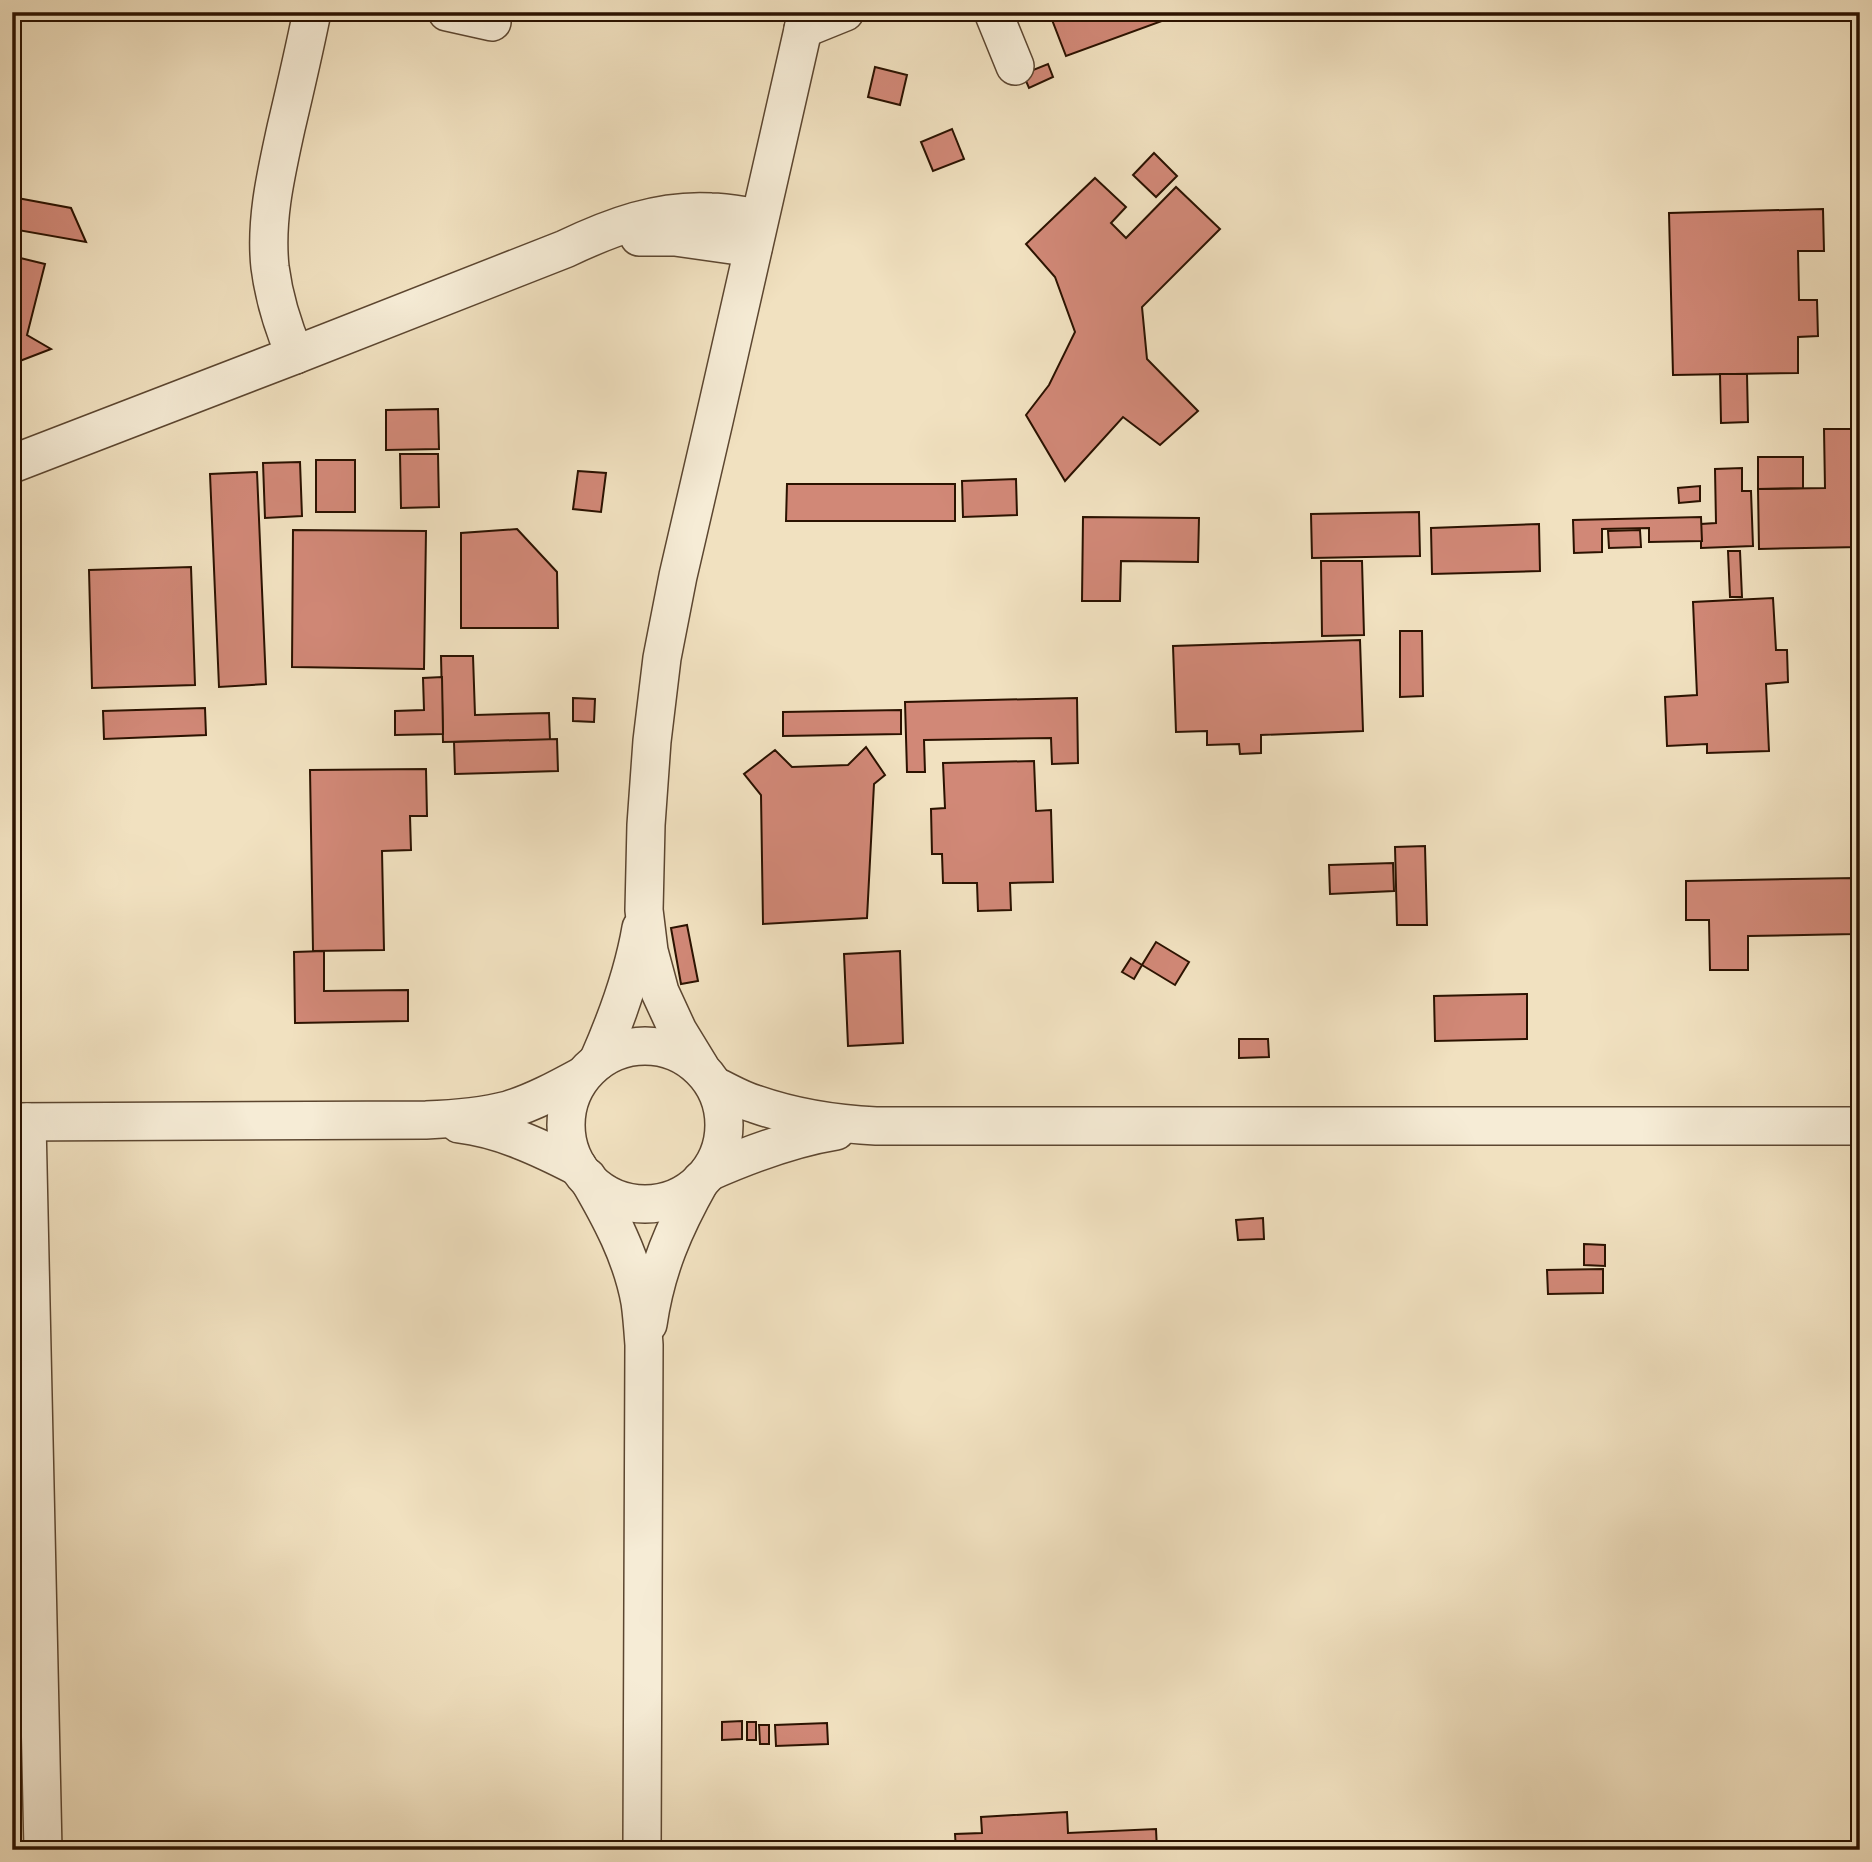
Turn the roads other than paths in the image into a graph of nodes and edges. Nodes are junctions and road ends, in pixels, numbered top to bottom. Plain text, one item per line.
1 (312, 12) edge
2 (447, 12) edge
3 (845, 12) edge
4 (993, 12) edge
5 (805, 21) edge
6 (492, 22) dead end
7 (1015, 66) dead end
8 (756, 233) junction
9 (295, 355) junction
10 (12, 464) edge
11 (644, 910) junction
12 (590, 1069) junction
13 (707, 1076) junction
14 (426, 1120) junction
15 (20, 1122) edge
16 (876, 1126) junction
17 (1860, 1126) edge
18 (582, 1172) junction
19 (705, 1176) junction
20 (644, 1345) junction
21 (43, 1850) edge
22 (642, 1850) edge

1 - 9 street
2 - 6 street
3 - 5 street
4 - 7 street
5 - 8 street
8 - 9 street
8 - 11 street
9 - 10 street
11 - 12 street
11 - 13 street
12 - 13 street
12 - 14 street
12 - 18 street
13 - 16 street
13 - 19 street
14 - 15 street
14 - 18 street
15 - 21 street
16 - 17 street
16 - 19 street
18 - 19 street
18 - 20 street
19 - 20 street
20 - 22 street

